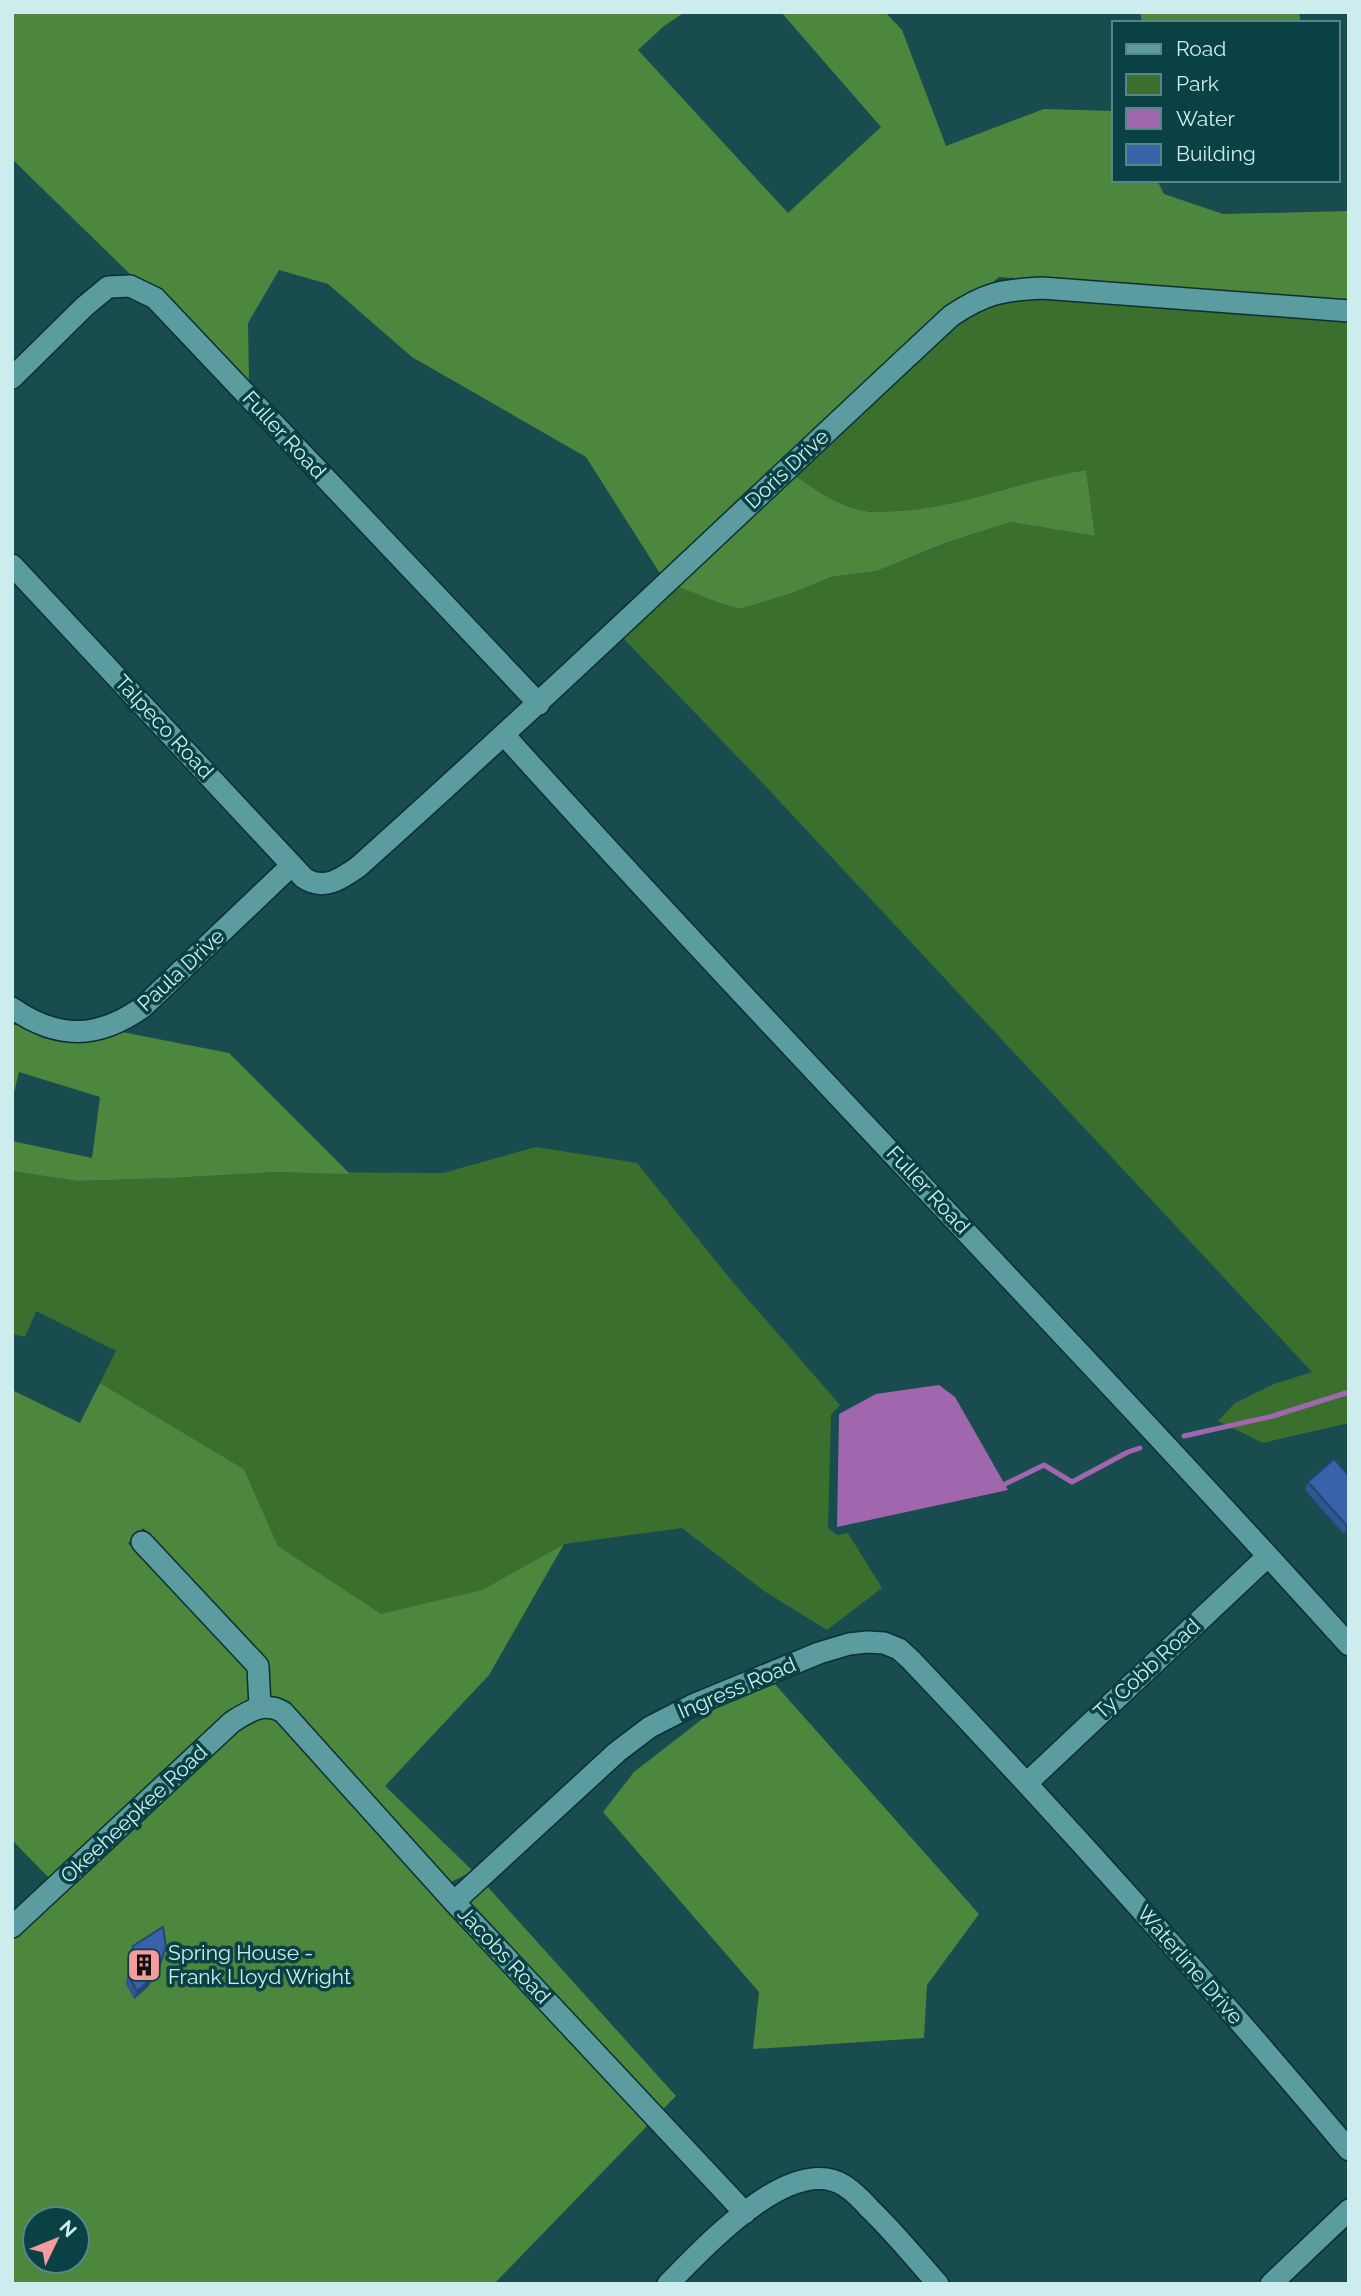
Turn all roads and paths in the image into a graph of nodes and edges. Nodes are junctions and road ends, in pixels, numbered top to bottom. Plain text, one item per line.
1 (1349, 311) edge
2 (12, 378) edge
3 (12, 565) edge
4 (539, 704) junction
5 (505, 736) junction
6 (292, 865) junction
7 (318, 884) joint
8 (12, 1008) edge
9 (142, 1542) dead end
10 (1268, 1556) junction
11 (1349, 1645) edge
12 (260, 1707) junction
13 (1027, 1783) junction
14 (454, 1902) junction
15 (12, 1927) edge
16 (1349, 2150) edge
17 (1349, 2210) edge
18 (746, 2213) junction
19 (668, 2284) edge
20 (938, 2284) edge
21 (1271, 2284) edge

1 - 4 street, Doris Drive
2 - 4 street, Fuller Road
3 - 6 street, Talpeco Road
4 - 5 street, Doris Drive
5 - 7 street, Doris Drive
5 - 10 street, Fuller Road
6 - 7 street, Talpeco Road
6 - 8 street, Paula Drive
9 - 12 street
10 - 11 street, Fuller Road
10 - 13 street, Ty Cobb Road
12 - 14 street, Jacobs Road
12 - 15 street, Okeeheepkee Road
13 - 14 street, Ingress Road
13 - 16 street, Waterline Drive
14 - 18 street, Jacobs Road
17 - 21 street
18 - 19 street
18 - 20 street

